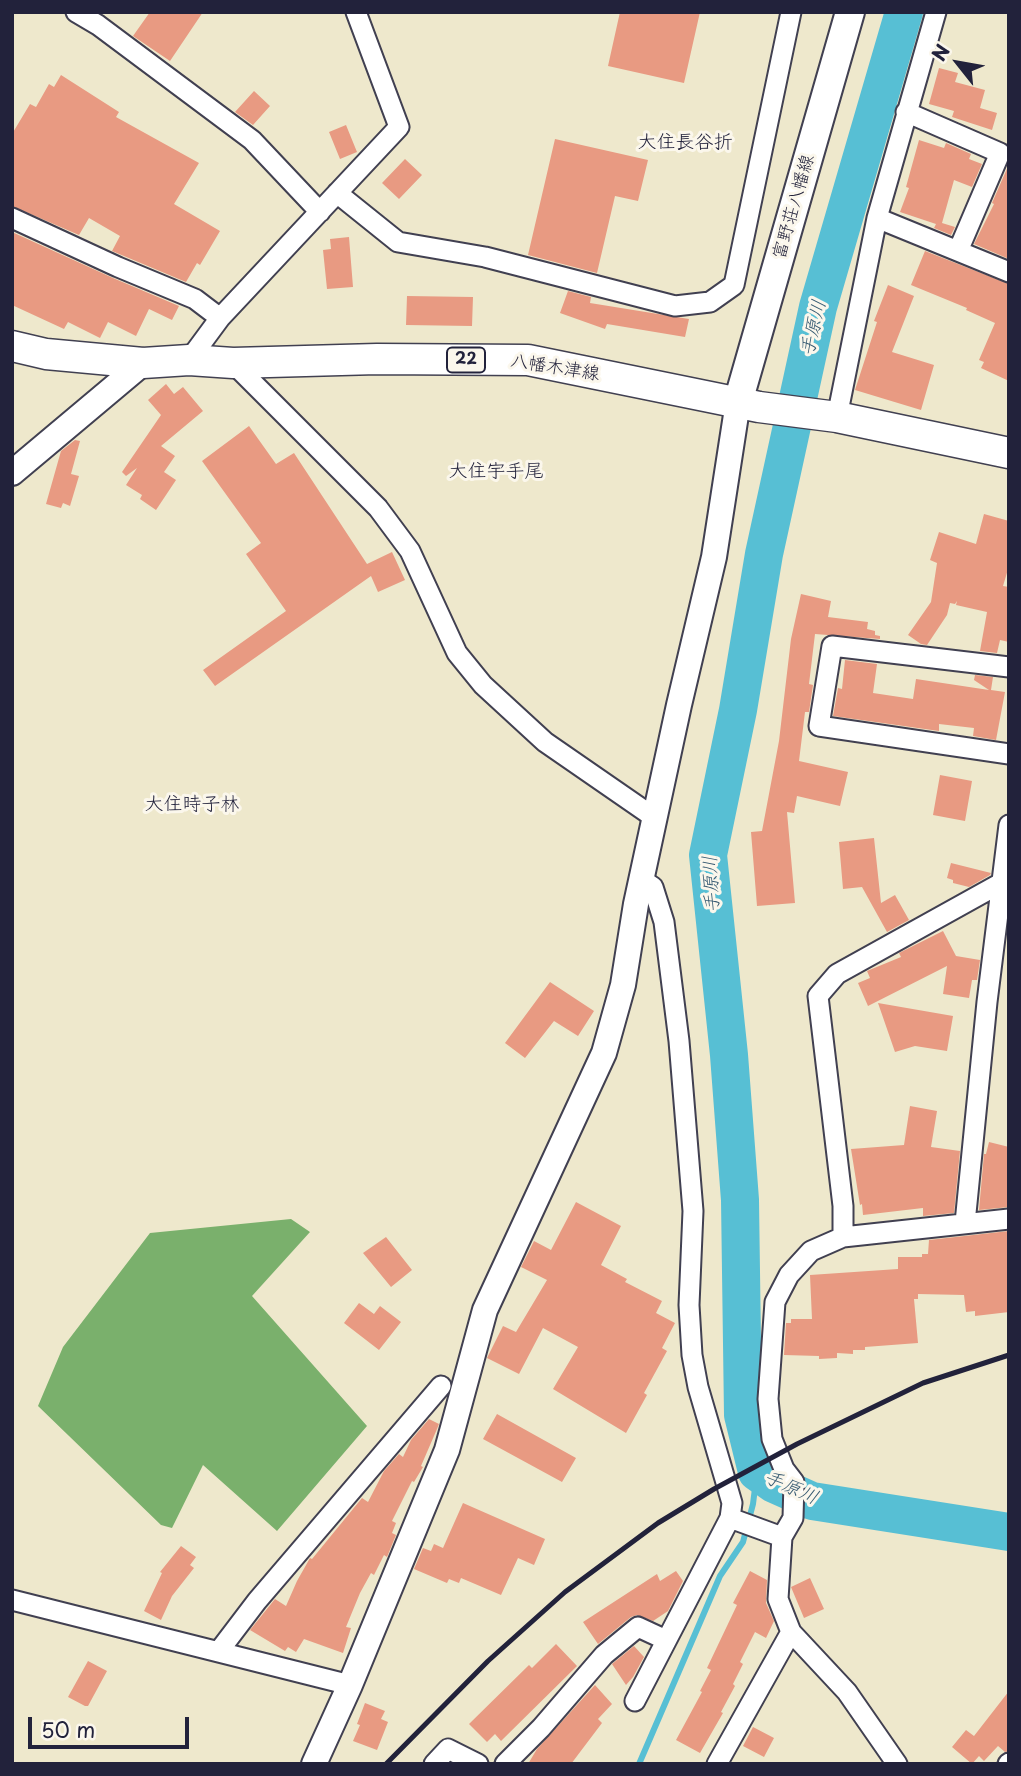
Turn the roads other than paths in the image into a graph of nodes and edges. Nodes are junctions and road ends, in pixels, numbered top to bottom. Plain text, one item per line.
1 (76, 12) edge
2 (356, 12) edge
3 (791, 12) edge
4 (850, 12) edge
5 (936, 12) edge
6 (906, 112) junction
7 (337, 193) junction
8 (320, 212) junction
9 (12, 218) edge
10 (877, 218) junction
11 (958, 251) junction
12 (1009, 272) edge
13 (220, 318) junction
14 (12, 346) edge
15 (189, 360) junction
16 (143, 363) junction
17 (233, 363) junction
18 (749, 405) junction
19 (831, 416) junction
20 (1009, 453) edge
21 (12, 473) edge
22 (1009, 667) edge
23 (1009, 754) edge
24 (655, 818) junction
25 (1009, 825) edge
26 (641, 879) junction
27 (1001, 883) junction
28 (1009, 1219) edge
29 (965, 1223) junction
30 (843, 1237) junction
31 (441, 1386) dead end
32 (734, 1518) junction
33 (782, 1537) junction
34 (12, 1600) edge
35 (791, 1632) junction
36 (666, 1640) junction
37 (219, 1651) junction
38 (350, 1685) junction
39 (635, 1701) dead end
40 (314, 1764) edge
41 (434, 1764) edge
42 (478, 1764) edge
43 (505, 1764) edge
44 (717, 1764) edge
45 (897, 1764) edge

1 - 8 street
2 - 7 street
3 - 7 street
4 - 18 main road, 富野荘八幡線
5 - 6 street
6 - 10 street
6 - 11 street
7 - 8 street
8 - 13 street
9 - 13 street
10 - 11 street
10 - 19 street
11 - 12 street
13 - 15 street
14 - 16 main road, 八幡木津線 / 22
15 - 16 main road, 八幡木津線 / 22
15 - 17 main road, 八幡木津線 / 22
16 - 21 street
17 - 18 main road, 八幡木津線 / 22
17 - 24 street
18 - 19 main road, 八幡木津線 / 22
18 - 24 street
19 - 20 main road, 八幡木津線 / 22
22 - 23 street
24 - 26 street
25 - 27 street
26 - 32 street
26 - 38 street
27 - 29 street
27 - 30 street
28 - 29 street
29 - 30 street
30 - 33 street
31 - 37 street
32 - 33 street
32 - 36 street
33 - 35 street
34 - 37 street
35 - 44 street
35 - 45 street
36 - 39 street
36 - 43 street
37 - 38 street
38 - 40 street
41 - 42 street

